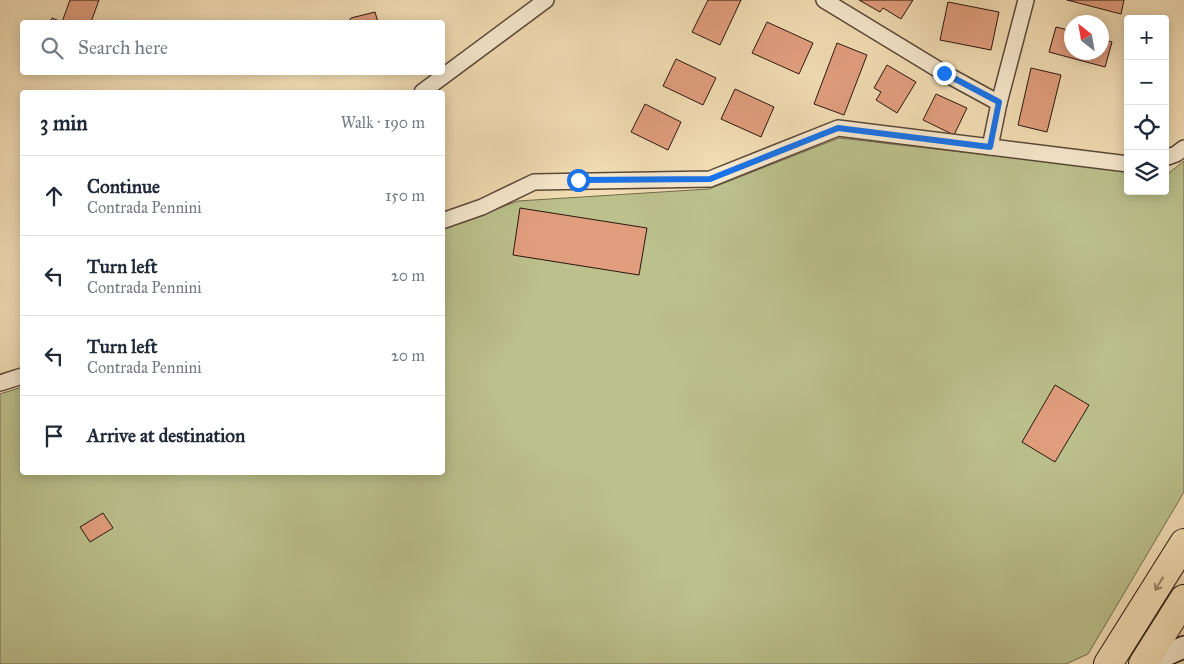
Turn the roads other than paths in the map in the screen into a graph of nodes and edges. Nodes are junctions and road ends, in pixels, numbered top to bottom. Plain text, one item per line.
1 (546, 0) edge
2 (824, 0) edge
3 (1026, 0) edge
4 (445, 75) edge
5 (445, 75) edge
6 (425, 90) edge
7 (999, 102) junction
8 (990, 147) junction
9 (1184, 148) edge
10 (1169, 157) edge
11 (1124, 164) edge
12 (445, 220) edge
13 (20, 377) edge
14 (0, 383) edge
15 (1184, 543) edge
16 (1184, 599) edge
17 (1175, 638) edge
18 (1114, 656) edge
19 (1144, 664) edge

1 - 4 street
2 - 7 street
3 - 7 street
5 - 6 street
7 - 8 street
8 - 11 street
8 - 12 street
9 - 10 street
13 - 14 street
15 -> 18 highway
16 - 17 highway
17 - 19 highway

